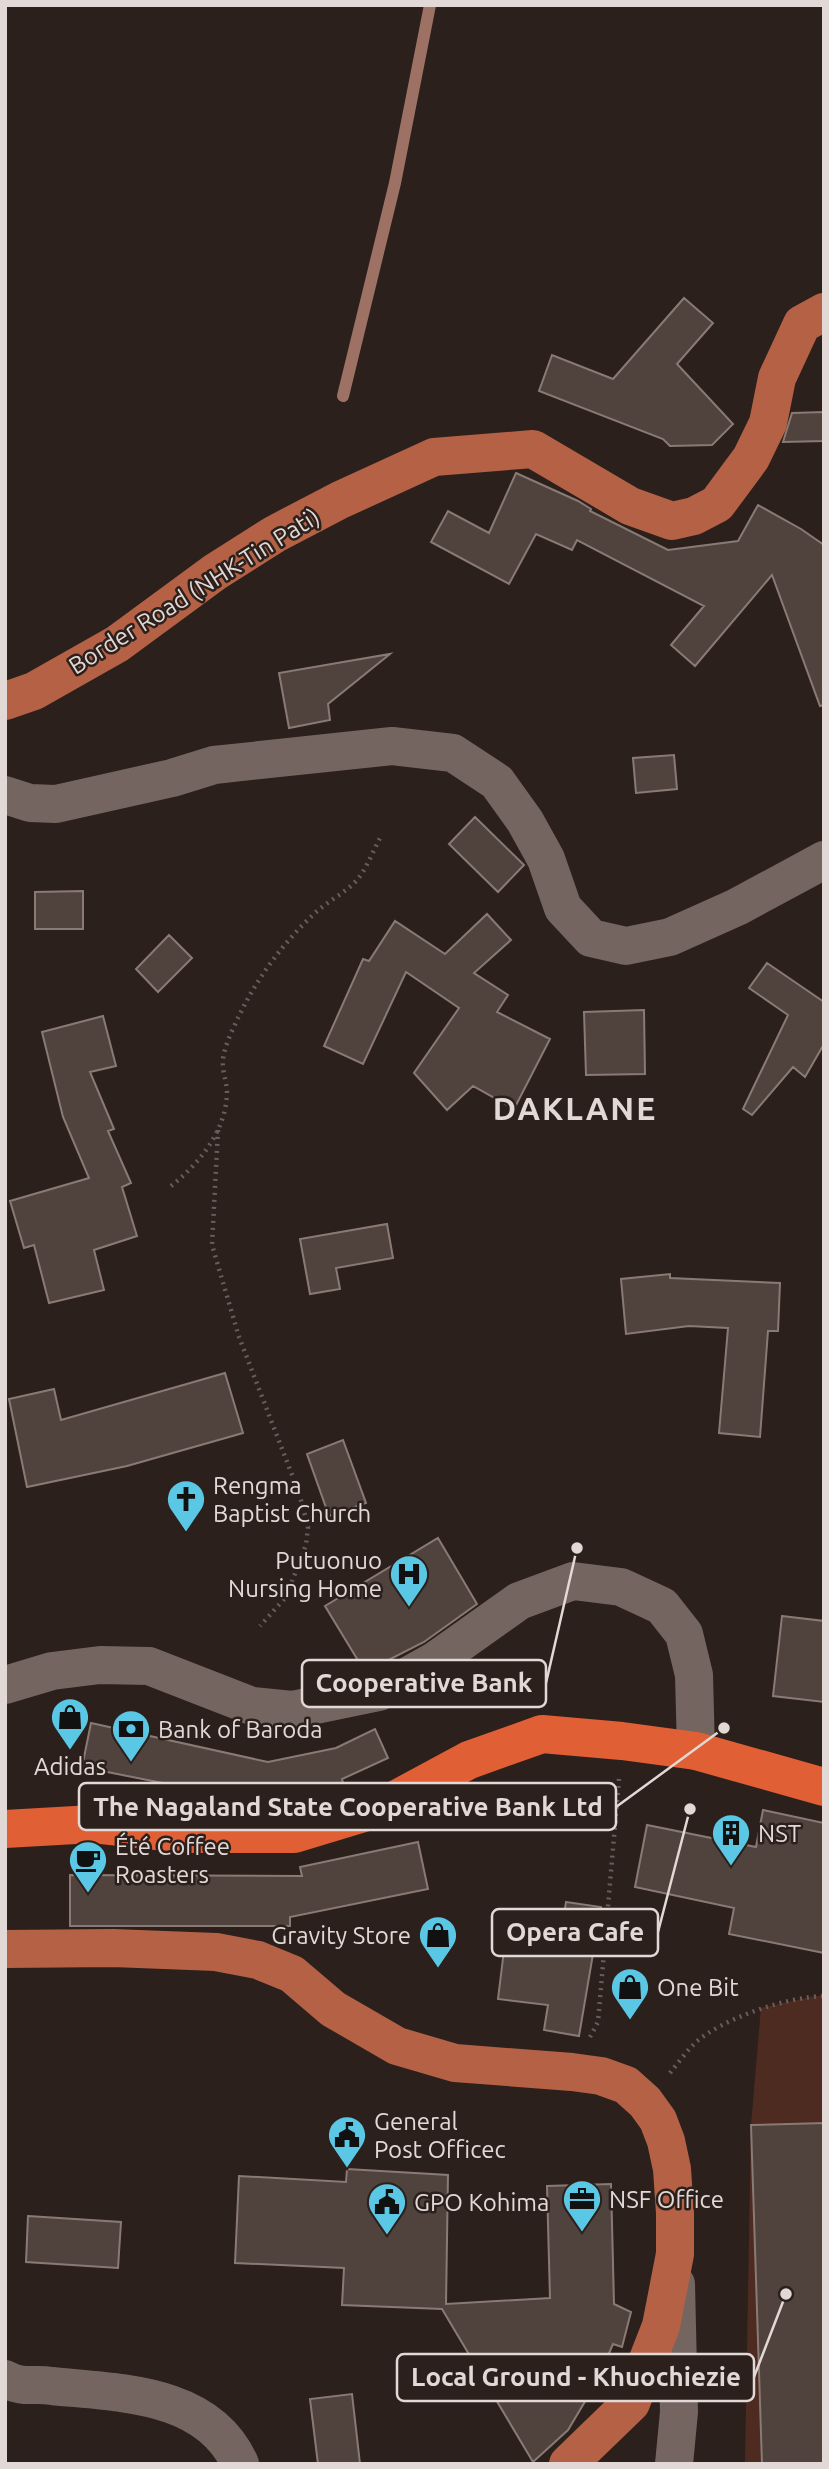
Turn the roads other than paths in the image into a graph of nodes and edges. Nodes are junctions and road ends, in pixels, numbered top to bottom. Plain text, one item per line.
1 (824, 312) edge
2 (5, 701) edge
3 (5, 794) edge
4 (824, 860) edge
5 (5, 1685) edge
6 (696, 1751) junction
7 (824, 1787) edge
8 (5, 1829) edge
9 (5, 1949) edge
10 (675, 2254) junction
11 (5, 2379) edge
12 (240, 2464) edge
13 (568, 2464) edge
14 (674, 2464) edge

1 - 2 main road, Border Road (NHK-Tin Pati)
3 - 4 street
5 - 6 street
6 - 7 highway
6 - 8 highway
9 - 10 main road
10 - 13 main road
10 - 14 street
11 - 12 street

